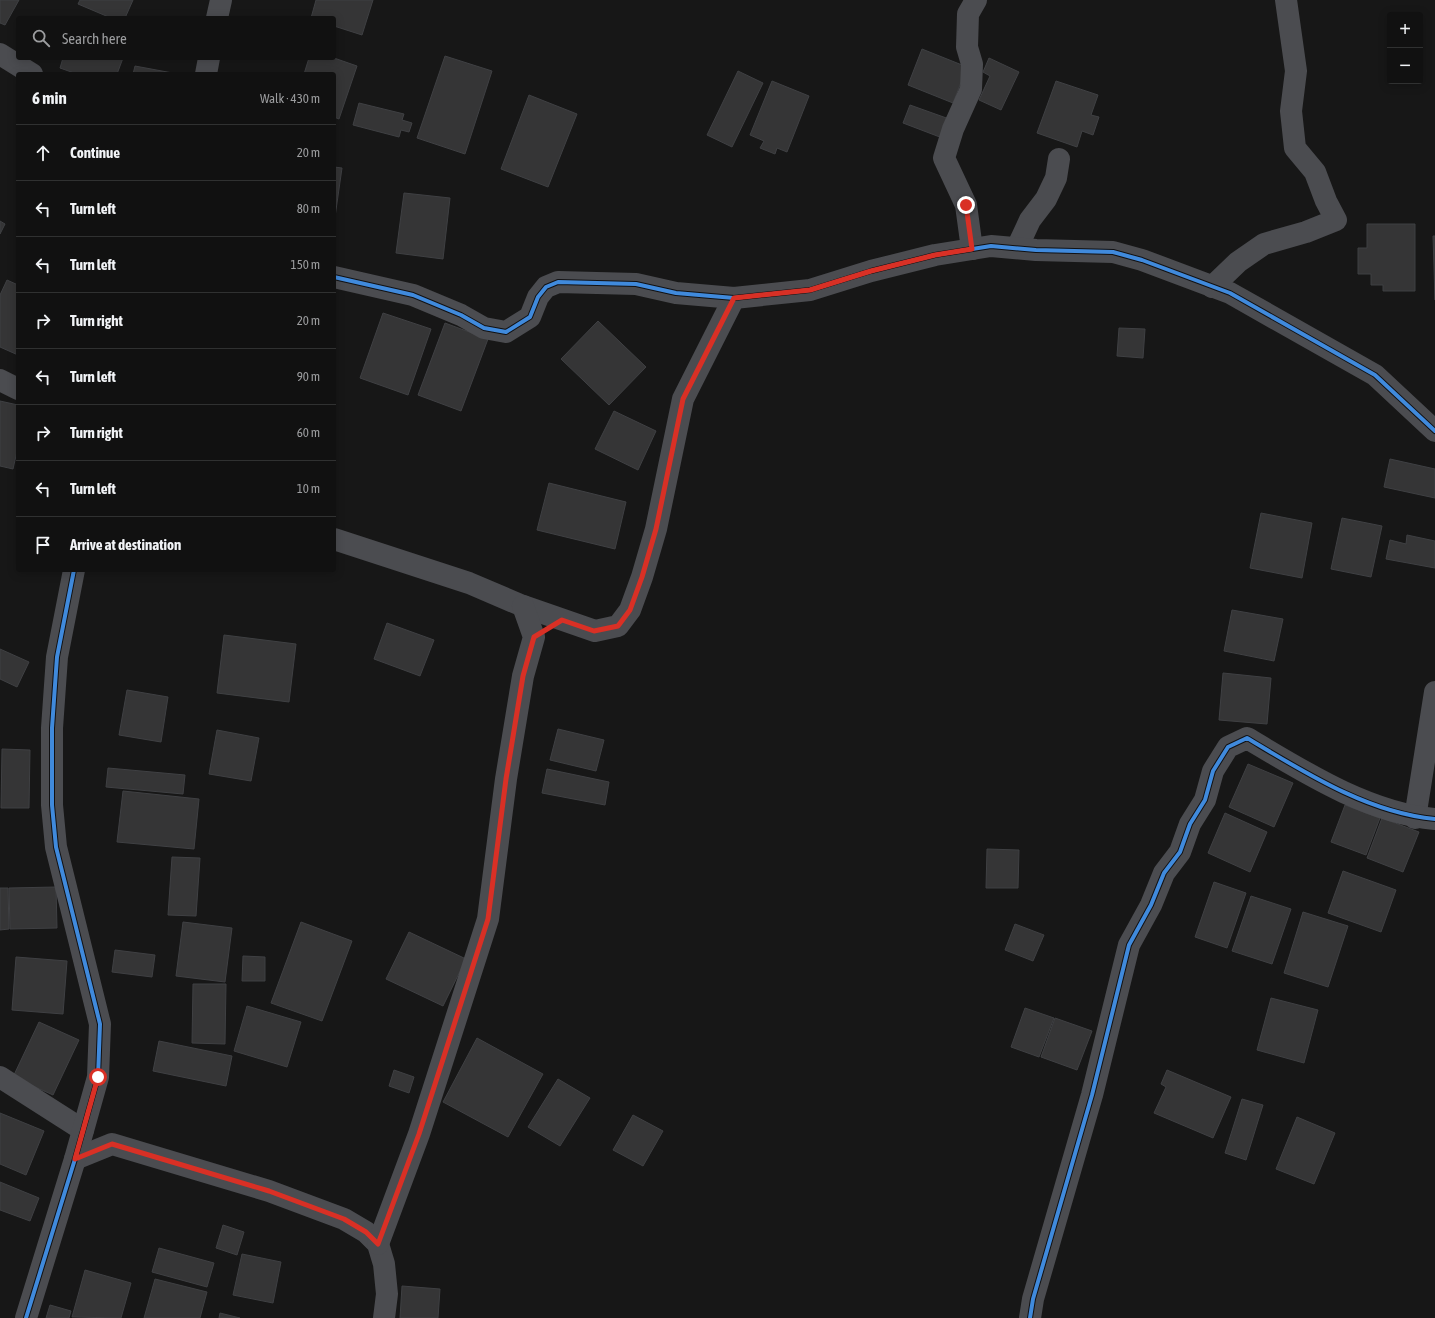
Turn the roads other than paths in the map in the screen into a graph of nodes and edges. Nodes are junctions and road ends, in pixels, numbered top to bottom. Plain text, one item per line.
1 (221, 0) edge
2 (976, 0) edge
3 (1286, 0) edge
4 (217, 16) edge
5 (0, 54) edge
6 (209, 60) edge
7 (29, 72) edge
8 (206, 72) edge
9 (1059, 159) dead end
10 (1017, 248) junction
11 (972, 249) junction
12 (336, 277) edge
13 (1212, 287) junction
14 (734, 298) junction
15 (0, 380) edge
16 (16, 388) edge
17 (1435, 431) edge
18 (336, 540) edge
19 (74, 572) edge
20 (523, 606) junction
21 (562, 620) junction
22 (534, 637) junction
23 (1435, 692) edge
24 (1425, 818) edge
25 (0, 1077) edge
26 (83, 1130) junction
27 (75, 1159) junction
28 (378, 1244) junction
29 (26, 1318) edge
30 (384, 1318) edge
31 (1030, 1318) edge

1 - 4 street
2 - 11 street
3 - 13 street
5 - 7 street
6 - 8 street
9 - 10 street
10 - 11 street
10 - 13 street
11 - 14 street
12 - 14 street
13 - 17 street
14 - 21 street
15 - 16 street
18 - 20 street
19 - 26 street
20 - 21 street
20 - 22 street
21 - 22 street
22 - 28 street
23 - 24 street
24 - 31 street
25 - 26 street
26 - 27 street
27 - 28 street
27 - 29 street
28 - 30 street

